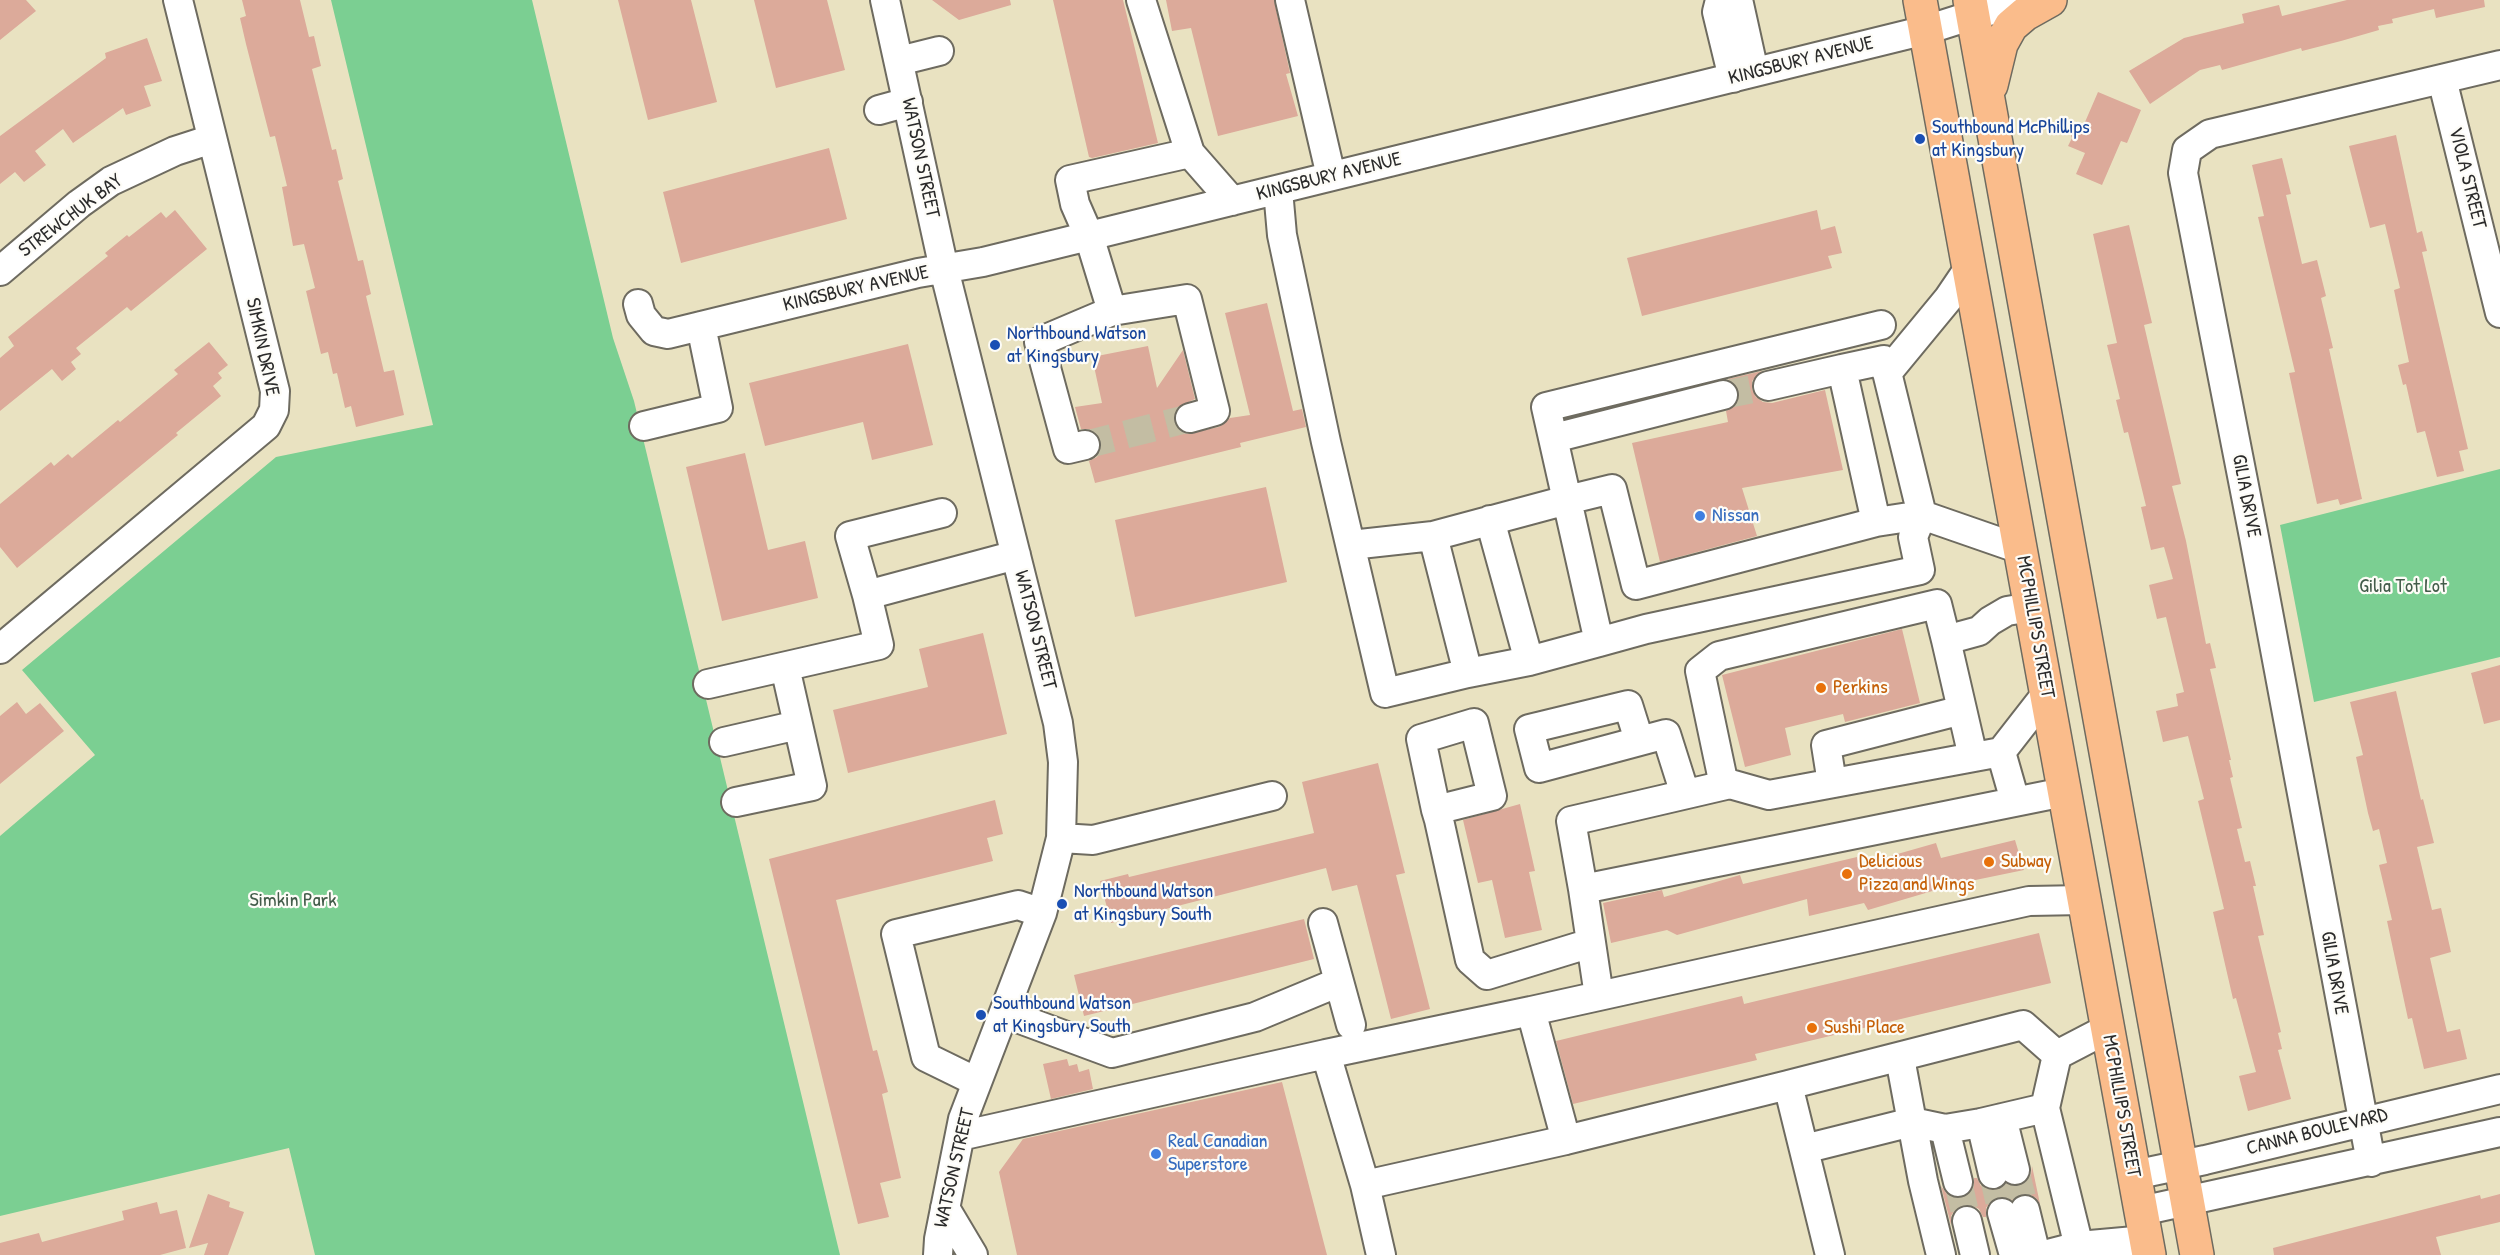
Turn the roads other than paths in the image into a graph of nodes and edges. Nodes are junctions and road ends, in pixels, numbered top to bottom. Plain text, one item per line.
1 (178, 0) edge
2 (885, 0) edge
3 (1141, 0) edge
4 (1290, 0) edge
5 (1720, 0) edge
6 (1735, 0) edge
7 (2034, 0) edge
8 (2050, 0) edge
9 (1972, 7) edge
10 (1923, 15) edge
11 (939, 51) dead end
12 (899, 61) junction
13 (2500, 65) edge
14 (1743, 75) junction
15 (2442, 79) junction
16 (1988, 99) junction
17 (908, 102) junction
18 (879, 110) dead end
19 (212, 138) junction
20 (1190, 153) junction
21 (1331, 176) junction
22 (1278, 190) junction
23 (1232, 201) junction
24 (1089, 236) junction
25 (1970, 268) junction
26 (944, 269) junction
27 (0, 271) edge
28 (638, 304) dead end
29 (1112, 311) junction
30 (2500, 313) edge
31 (701, 326) junction
32 (1881, 326) dead end
33 (1842, 369) junction
34 (1887, 374) junction
35 (1768, 386) tunnel mouth
36 (1723, 396) tunnel mouth
37 (1203, 415) dead end
38 (644, 426) dead end
39 (1554, 438) junction
40 (1077, 447) dead end
41 (1567, 500) junction
42 (942, 513) dead end
43 (1922, 515) junction
44 (1490, 520) junction
45 (1876, 522) junction
46 (1433, 536) junction
47 (1351, 545) junction
48 (2020, 549) junction
49 (1016, 555) junction
50 (1636, 585) junction
51 (867, 595) junction
52 (2031, 608) junction
53 (1646, 629) junction
54 (1946, 640) junction
55 (1599, 642) junction
56 (0, 649) edge
57 (1529, 661) junction
58 (785, 667) junction
59 (1468, 672) junction
60 (708, 684) dead end
61 (2047, 693) junction
62 (1962, 710) junction
63 (798, 725) junction
64 (1639, 740) dead end
65 (724, 742) dead end
66 (2106, 743) junction
67 (2057, 751) junction
68 (2001, 752) junction
69 (1973, 757) junction
70 (1832, 783) junction
71 (1724, 786) junction
72 (2064, 792) junction
73 (1685, 794) junction
74 (1272, 796) dead end
75 (2015, 801) junction
76 (736, 802) dead end
77 (1436, 810) dead end
78 (1061, 838) junction
79 (2132, 888) junction
80 (1583, 889) junction
81 (2084, 900) junction
82 (1042, 913) junction
83 (1323, 923) dead end
84 (1592, 943) junction
85 (1339, 982) junction
86 (1599, 996) junction
87 (1531, 1011) junction
88 (1004, 1012) junction
89 (1351, 1025) dead end
90 (2108, 1029) junction
91 (1326, 1054) junction
92 (2057, 1055) junction
93 (1899, 1058) junction
94 (977, 1082) junction
95 (1788, 1085) junction
96 (2500, 1089) edge
97 (2044, 1108) junction
98 (1992, 1120) junction
99 (2362, 1121) junction
100 (1912, 1122) junction
101 (1945, 1129) junction
102 (2500, 1132) edge
103 (960, 1136) junction
104 (1566, 1140) junction
105 (1804, 1149) junction
106 (2371, 1162) junction
107 (2182, 1164) junction
108 (2004, 1172) tunnel mouth
109 (2134, 1174) junction
110 (1958, 1182) tunnel mouth
111 (1365, 1185) junction
112 (2188, 1200) junction
113 (945, 1208) junction
114 (1967, 1221) tunnel mouth
115 (2145, 1235) edge
116 (2080, 1251) edge
117 (938, 1255) edge
118 (973, 1255) edge
119 (1381, 1255) edge
120 (1830, 1255) edge
121 (1941, 1255) edge
122 (1975, 1255) edge
123 (2014, 1255) edge
124 (2036, 1255) edge
125 (2044, 1255) edge
126 (2197, 1255) edge

1 - 19 street, SIMKIN DRIVE
2 - 12 street, WATSON STREET
3 - 20 street
4 - 21 street
5 - 14 street
6 - 14 street
7 - 9 street, KINGSBURY AVENUE
8 - 16 main road
9 - 10 street, KINGSBURY AVENUE
9 - 16 main road
10 - 14 street, KINGSBURY AVENUE
10 - 25 main road, MCPHILLIPS STREET
11 - 12 street
12 - 17 street, WATSON STREET
13 - 15 street, GILIA DRIVE
14 - 21 street, KINGSBURY AVENUE
15 - 30 street, VIOLA STREET
15 - 99 street, GILIA DRIVE
16 - 66 main road
17 - 18 street
17 - 26 street, WATSON STREET
19 - 27 street, STREWCHUK BAY
19 - 56 street, SIMKIN DRIVE
20 - 23 street
20 - 24 street
21 - 22 street, KINGSBURY AVENUE
22 - 23 street, KINGSBURY AVENUE
22 - 47 street
23 - 24 street, KINGSBURY AVENUE
24 - 26 street, KINGSBURY AVENUE
24 - 29 street
25 - 34 street
25 - 48 main road, MCPHILLIPS STREET
26 - 31 street, KINGSBURY AVENUE
26 - 49 street, WATSON STREET
28 - 31 street, KINGSBURY AVENUE
29 - 37 street
29 - 40 street
31 - 38 street
32 - 39 street
33 - 34 street
33 - 35 street
33 - 45 street
34 - 43 street
36 - 39 street
39 - 41 street
41 - 44 street
41 - 50 street
41 - 55 street
42 - 51 street
43 - 45 street
43 - 48 street
43 - 53 street
44 - 46 street
44 - 57 street
45 - 50 street
46 - 47 street
46 - 59 street
47 - 59 street
48 - 52 main road, MCPHILLIPS STREET
49 - 51 street
49 - 78 street, WATSON STREET
50 - 53 street
51 - 58 street
52 - 54 street
52 - 61 main road, MCPHILLIPS STREET
53 - 55 street
54 - 62 street
54 - 71 street
55 - 57 street
57 - 59 street
58 - 60 street
58 - 63 street
61 - 67 main road, MCPHILLIPS STREET
61 - 68 street
62 - 69 street
62 - 70 street
63 - 65 street
63 - 76 street
64 - 73 street
66 - 67 main road
66 - 79 main road
67 - 72 main road, MCPHILLIPS STREET
68 - 69 street
68 - 75 street
69 - 70 street
70 - 71 street
71 - 73 street
72 - 75 street
72 - 81 main road, MCPHILLIPS STREET
73 - 80 street
74 - 78 street
75 - 80 street
77 - 84 street
78 - 82 street, WATSON STREET
79 - 81 main road
79 - 107 main road
80 - 84 street
81 - 86 street
81 - 90 main road, MCPHILLIPS STREET
82 - 88 street, WATSON STREET
82 - 94 street
83 - 85 street
84 - 86 street
85 - 88 street
85 - 89 street
86 - 87 street
87 - 91 street
87 - 104 street
88 - 94 street, WATSON STREET
90 - 92 street
90 - 109 main road, MCPHILLIPS STREET
91 - 103 street
91 - 111 street
92 - 93 street
92 - 97 street
93 - 95 street
93 - 100 street
94 - 103 street, WATSON STREET
95 - 104 street
95 - 105 street
96 - 99 street, CANNA BOULEVARD
97 - 98 street
97 - 116 street
98 - 101 street
98 - 108 street
99 - 106 street, GILIA DRIVE
99 - 107 street, CANNA BOULEVARD
100 - 101 street
100 - 105 street
100 - 121 street
101 - 110 street
102 - 106 street, CANNA BOULEVARD
103 - 113 street, WATSON STREET
104 - 111 street
105 - 120 street
106 - 112 street, CANNA BOULEVARD
107 - 109 street, CANNA BOULEVARD
107 - 112 main road
109 - 115 main road, MCPHILLIPS STREET
111 - 119 street
112 - 115 street, CANNA BOULEVARD
112 - 126 main road
113 - 117 street, WATSON STREET
113 - 118 street
114 - 122 street
115 - 116 street, CANNA BOULEVARD
116 - 125 street, CANNA BOULEVARD
123 - 124 street

